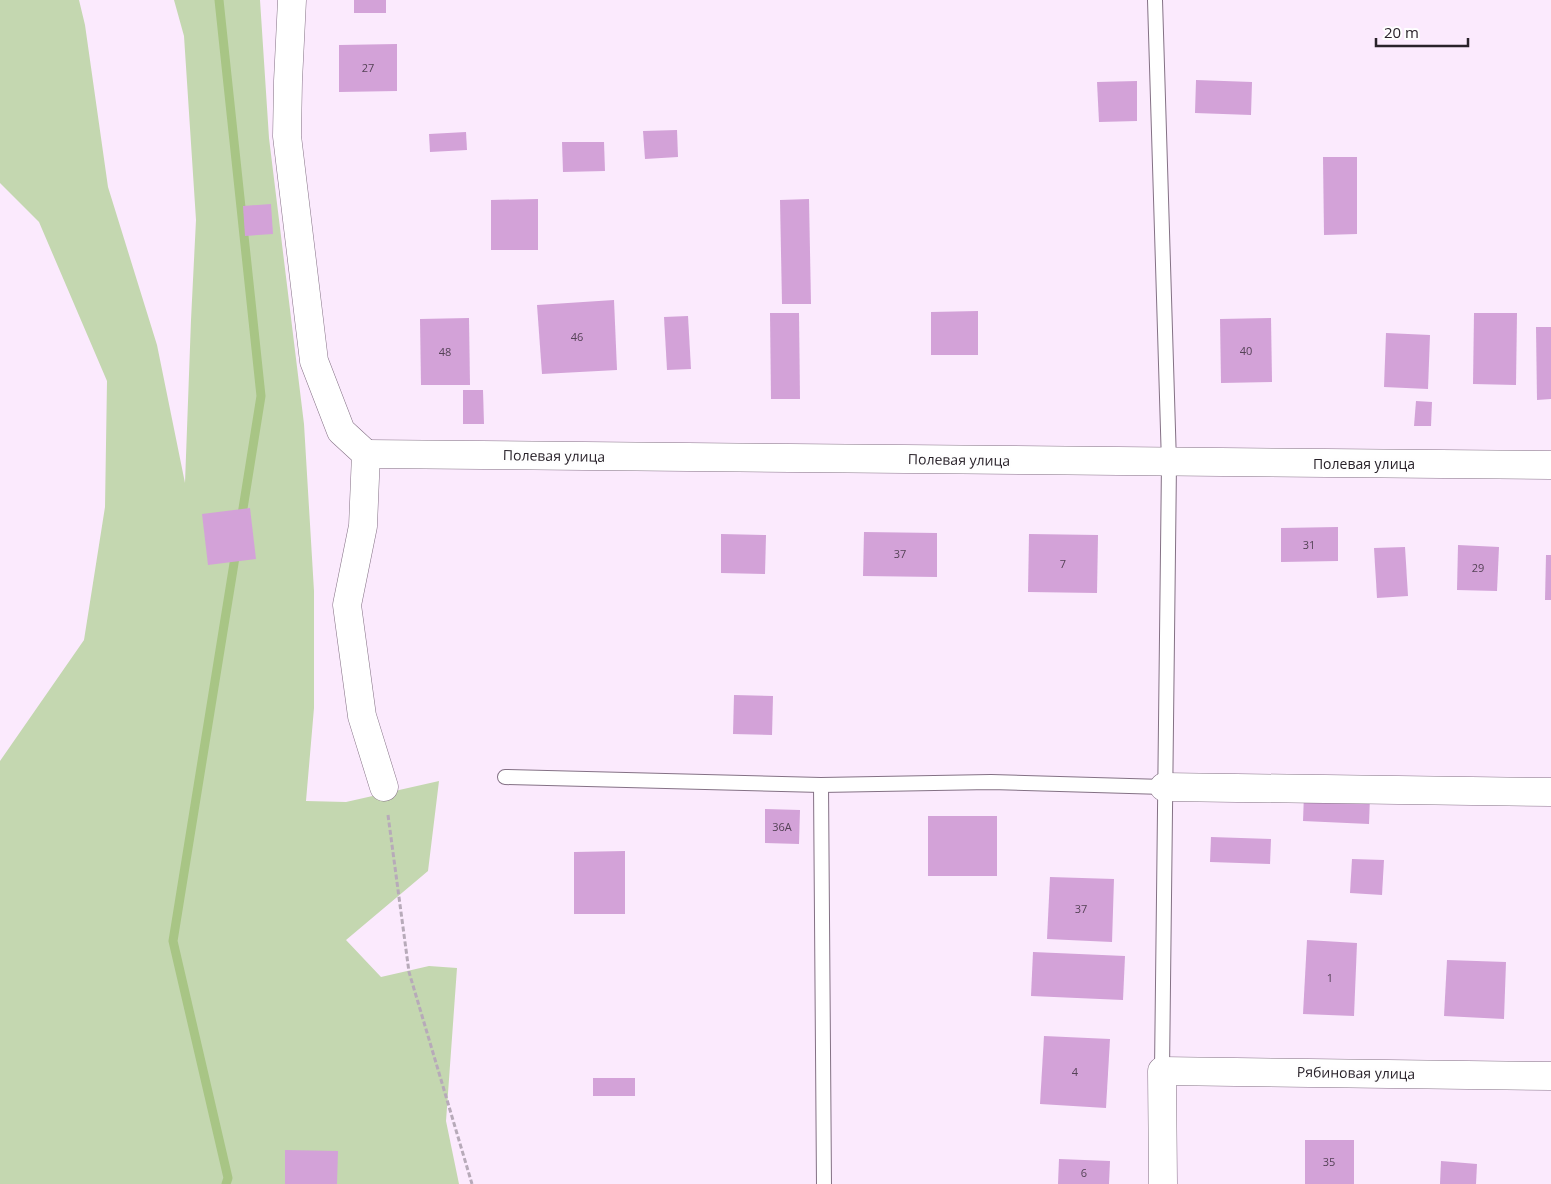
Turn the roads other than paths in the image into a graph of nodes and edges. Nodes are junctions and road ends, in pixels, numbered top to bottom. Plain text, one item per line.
1 (292, 0) edge
2 (1155, 0) edge
3 (366, 454) junction
4 (1169, 463) junction
5 (1551, 465) edge
6 (505, 777) dead end
7 (821, 785) junction
8 (384, 787) road end
9 (1164, 787) junction
10 (1551, 792) edge
11 (1162, 1071) junction
12 (1551, 1076) edge
13 (824, 1184) edge
14 (1163, 1184) edge

1 - 3 street
2 - 4 lane
3 - 4 street, Полевая улица
3 - 8 street
4 - 5 street, Полевая улица
4 - 9 lane
6 - 7 lane
7 - 9 lane
7 - 13 lane
9 - 10 street
9 - 11 lane
11 - 12 street, Рябиновая улица
11 - 14 street

